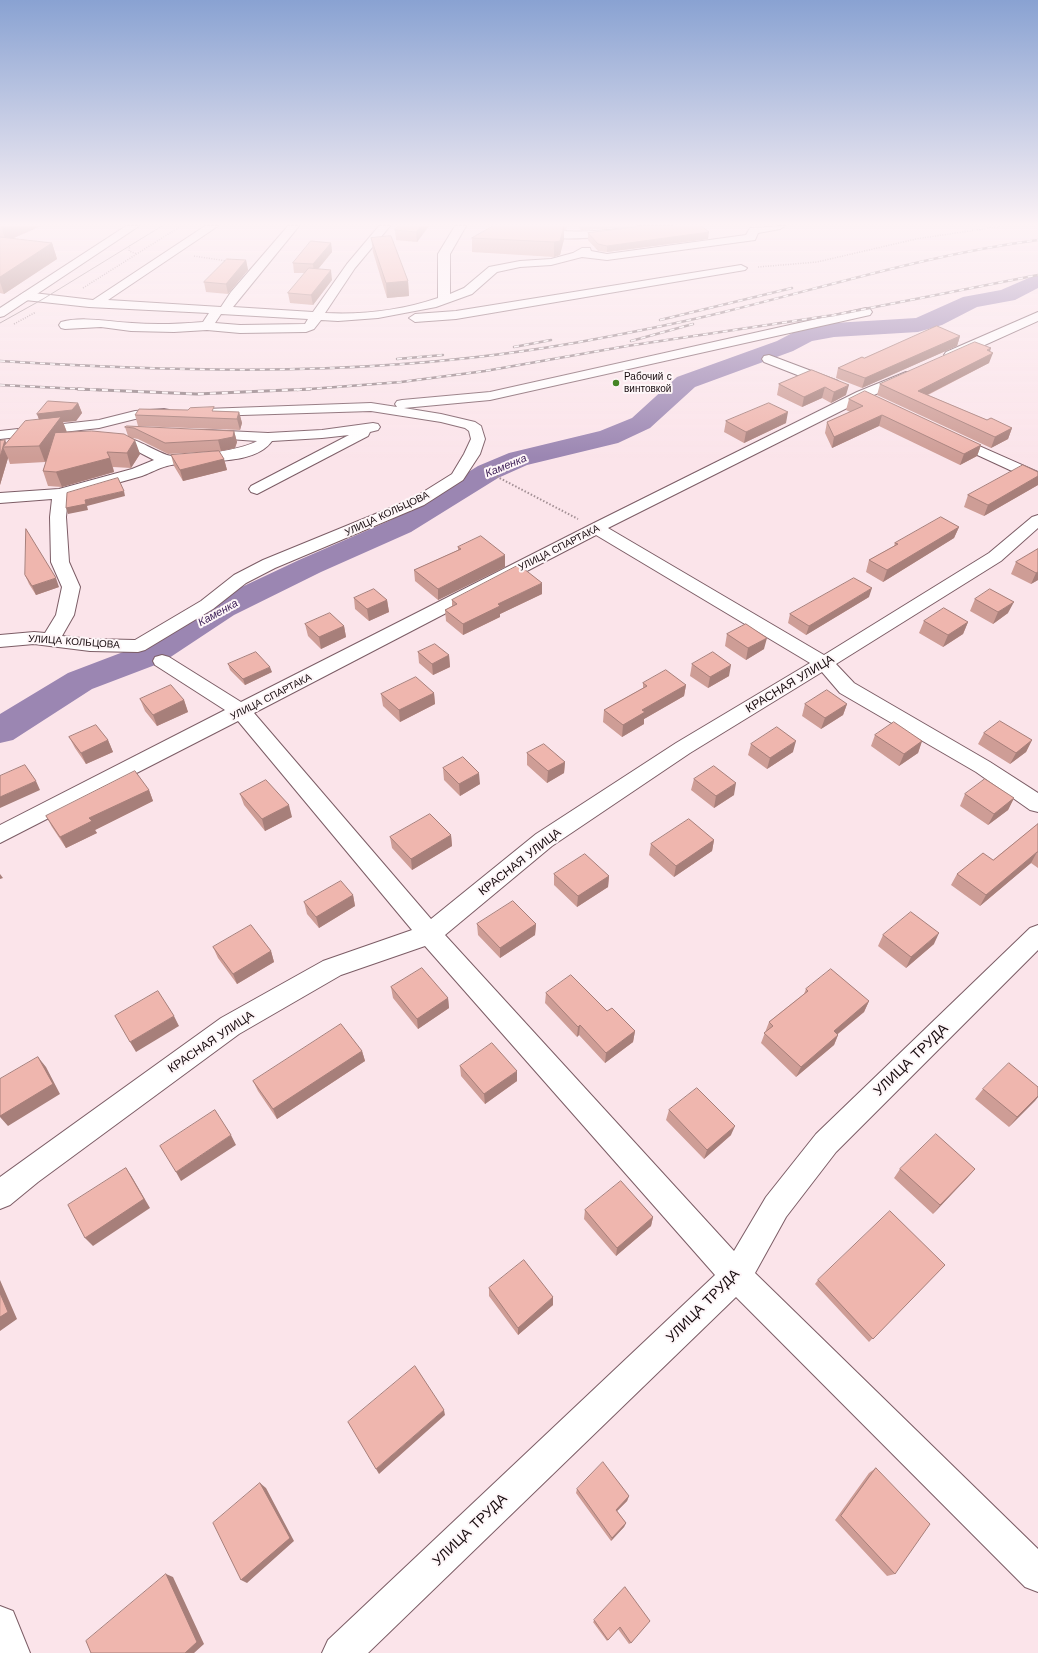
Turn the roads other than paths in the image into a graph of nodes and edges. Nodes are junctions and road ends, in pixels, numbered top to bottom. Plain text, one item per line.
1 (15, 303) edge
2 (99, 303) edge
3 (227, 303) edge
4 (325, 303) edge
5 (437, 303) edge
6 (528, 303) edge
7 (222, 310) junction
8 (866, 312) dead end
9 (0, 313) edge
10 (280, 314) junction
11 (316, 316) junction
12 (1038, 316) edge
13 (338, 317) junction
14 (65, 325) dead end
15 (207, 326) junction
16 (309, 328) junction
17 (346, 328) dead end
18 (272, 329) junction
19 (769, 359) dead end
20 (939, 361) edge
21 (918, 370) edge
22 (862, 396) junction
23 (876, 402) edge
24 (371, 408) junction
25 (179, 412) edge
26 (194, 412) edge
27 (393, 412) junction
28 (114, 425) junction
29 (373, 427) junction
30 (142, 432) edge
31 (939, 432) edge
32 (189, 434) edge
33 (0, 435) edge
34 (268, 437) junction
35 (72, 441) edge
36 (0, 444) edge
37 (166, 461) junction
38 (1038, 478) edge
39 (257, 489) dead end
40 (60, 494) junction
41 (0, 498) edge
42 (1038, 520) edge
43 (596, 528) junction
44 (50, 640) junction
45 (0, 642) edge
46 (162, 661) dead end
47 (824, 663) junction
48 (242, 712) junction
49 (1038, 804) edge
50 (0, 835) edge
51 (429, 934) junction
52 (1038, 935) edge
53 (0, 1195) edge
54 (736, 1276) junction
55 (1038, 1574) edge
56 (0, 1624) edge
57 (11, 1653) edge
58 (341, 1653) edge

1 - 9 street
2 - 7 street
3 - 7 street
4 - 11 street
5 - 13 street
6 - 13 street
7 - 10 street
7 - 15 street
8 - 24 street
10 - 11 street
10 - 18 street
11 - 13 street
11 - 16 street
12 - 20 street
14 - 15 street
15 - 18 street
16 - 17 street
16 - 18 street
19 - 22 street
21 - 22 street, УЛИЦА СПАРТАКА
22 - 23 street
22 - 43 street, УЛИЦА СПАРТАКА
24 - 26 street, УЛИЦА КОЛЬЦОВА
24 - 27 street, УЛИЦА КОЛЬЦОВА
25 - 28 street
27 - 29 street
27 - 44 street, УЛИЦА КОЛЬЦОВА
28 - 30 street
28 - 33 street
28 - 37 street
29 - 34 street
29 - 39 street
31 - 38 street
32 - 34 street
34 - 37 street
35 - 36 street
37 - 40 street
40 - 41 street
40 - 44 street
42 - 47 street, КРАСНАЯ УЛИЦА
43 - 47 street
43 - 48 street, УЛИЦА СПАРТАКА
44 - 45 street, УЛИЦА КОЛЬЦОВА
46 - 48 street
47 - 49 street
47 - 51 street, КРАСНАЯ УЛИЦА
48 - 50 street, УЛИЦА СПАРТАКА
48 - 51 street
51 - 53 street, КРАСНАЯ УЛИЦА
51 - 54 street
52 - 54 street, УЛИЦА ТРУДА
54 - 55 street
54 - 58 street, УЛИЦА ТРУДА
56 - 57 street

